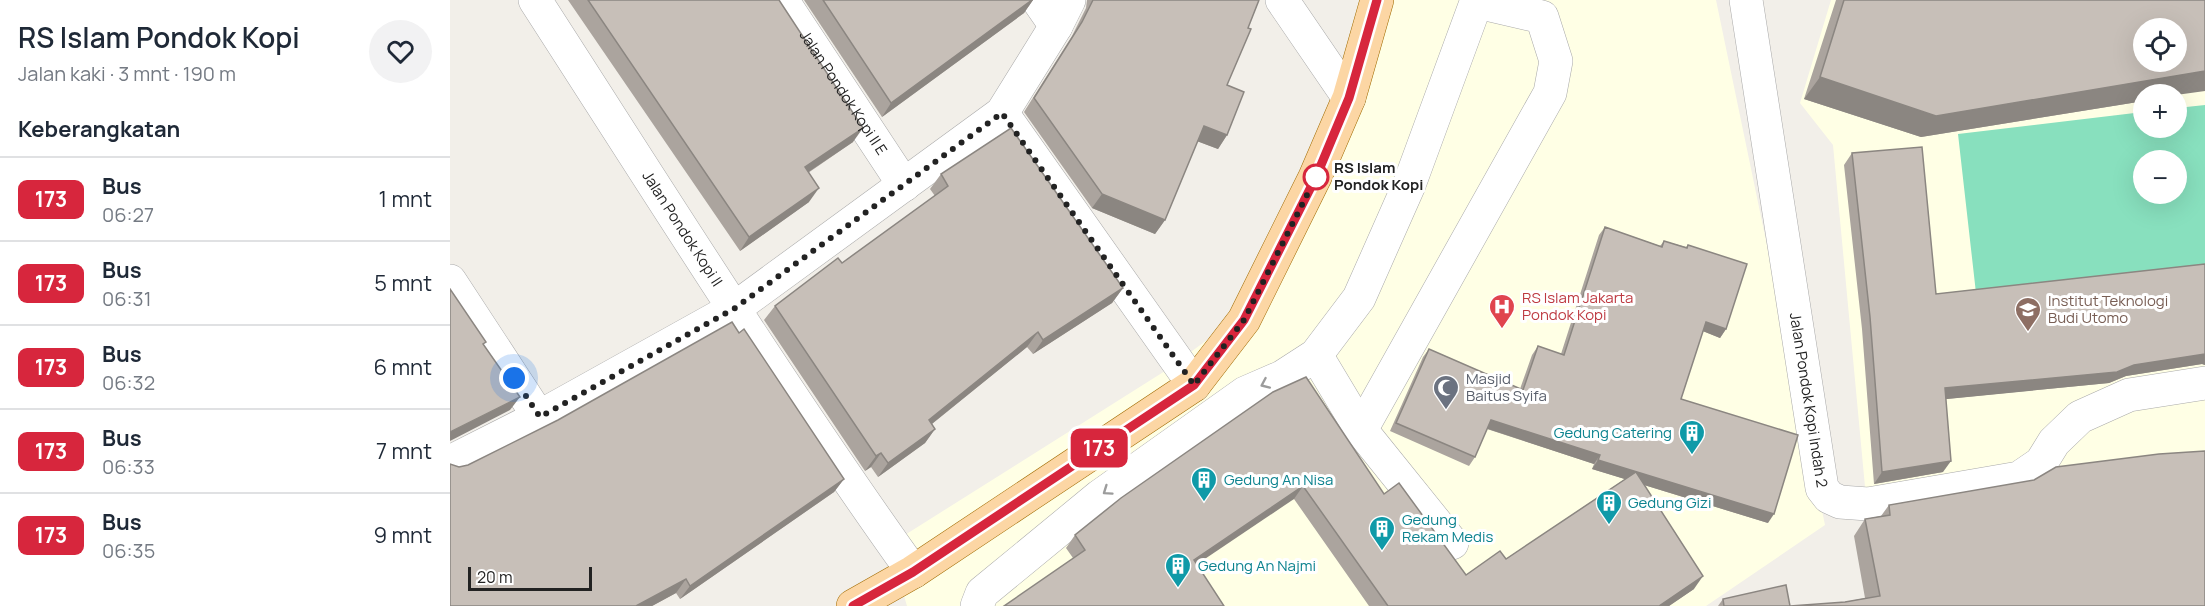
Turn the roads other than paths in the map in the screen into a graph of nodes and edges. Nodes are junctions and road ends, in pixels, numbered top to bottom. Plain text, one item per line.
1 (535, 0) edge
2 (782, 0) edge
3 (1282, 0) edge
4 (1377, 0) edge
5 (1746, 0) edge
6 (1477, 1) edge
7 (1054, 9) edge
8 (1349, 98) junction
9 (1002, 113) junction
10 (904, 185) junction
11 (450, 280) edge
12 (735, 308) junction
13 (1316, 355) junction
14 (2205, 382) edge
15 (1194, 385) junction
16 (540, 417) junction
17 (1361, 430) junction
18 (450, 462) edge
19 (1452, 543) dead end
20 (913, 572) junction
21 (853, 606) edge
22 (977, 606) edge

1 - 12 street, Jalan Pondok Kopi II
2 - 10 street, Jalan Pondok Kopi II E
3 - 8 street
4 - 8 main road
5 - 14 street, Jalan Pondok Kopi Indah 2
6 - 13 street
6 - 17 street
7 - 9 street
8 - 15 main road
9 - 10 street
9 - 15 street
10 - 12 street
11 - 16 street
12 - 16 street
12 - 20 street, Jalan Pondok Kopi II
13 - 17 street
13 -> 22 street
15 - 20 main road
16 - 18 street
17 - 19 street
20 - 21 main road

